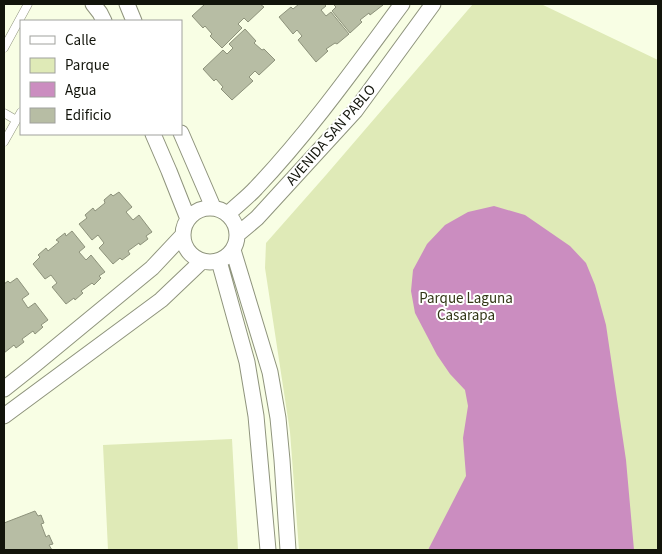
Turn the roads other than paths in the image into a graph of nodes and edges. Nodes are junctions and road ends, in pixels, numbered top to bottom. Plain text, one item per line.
1 (28, 4) edge
2 (93, 4) edge
3 (127, 4) edge
4 (402, 4) edge
5 (433, 4) edge
6 (104, 20) edge
7 (134, 20) edge
8 (4, 48) edge
9 (4, 113) edge
10 (20, 114) edge
11 (16, 120) junction
12 (153, 135) edge
13 (182, 135) edge
14 (4, 142) edge
15 (213, 207) junction
16 (228, 214) junction
17 (188, 219) junction
18 (238, 234) junction
19 (183, 235) junction
20 (233, 250) junction
21 (202, 260) junction
22 (219, 261) junction
23 (4, 389) edge
24 (4, 416) edge
25 (268, 550) edge
26 (288, 550) edge

1 - 8 lane
2 - 6 street
3 - 7 street
4 - 16 street, AVENIDA SAN PABLO
5 - 18 street, AVENIDA SAN PABLO
9 - 11 lane
10 - 11 lane
11 - 14 lane
12 - 17 street
13 - 15 street
15 - 16 street
15 - 17 street
16 - 18 street
17 - 19 street
18 - 20 street
19 - 21 street
19 - 23 street
20 - 22 street
20 - 26 street
21 - 22 street
21 - 24 street
22 - 25 street

